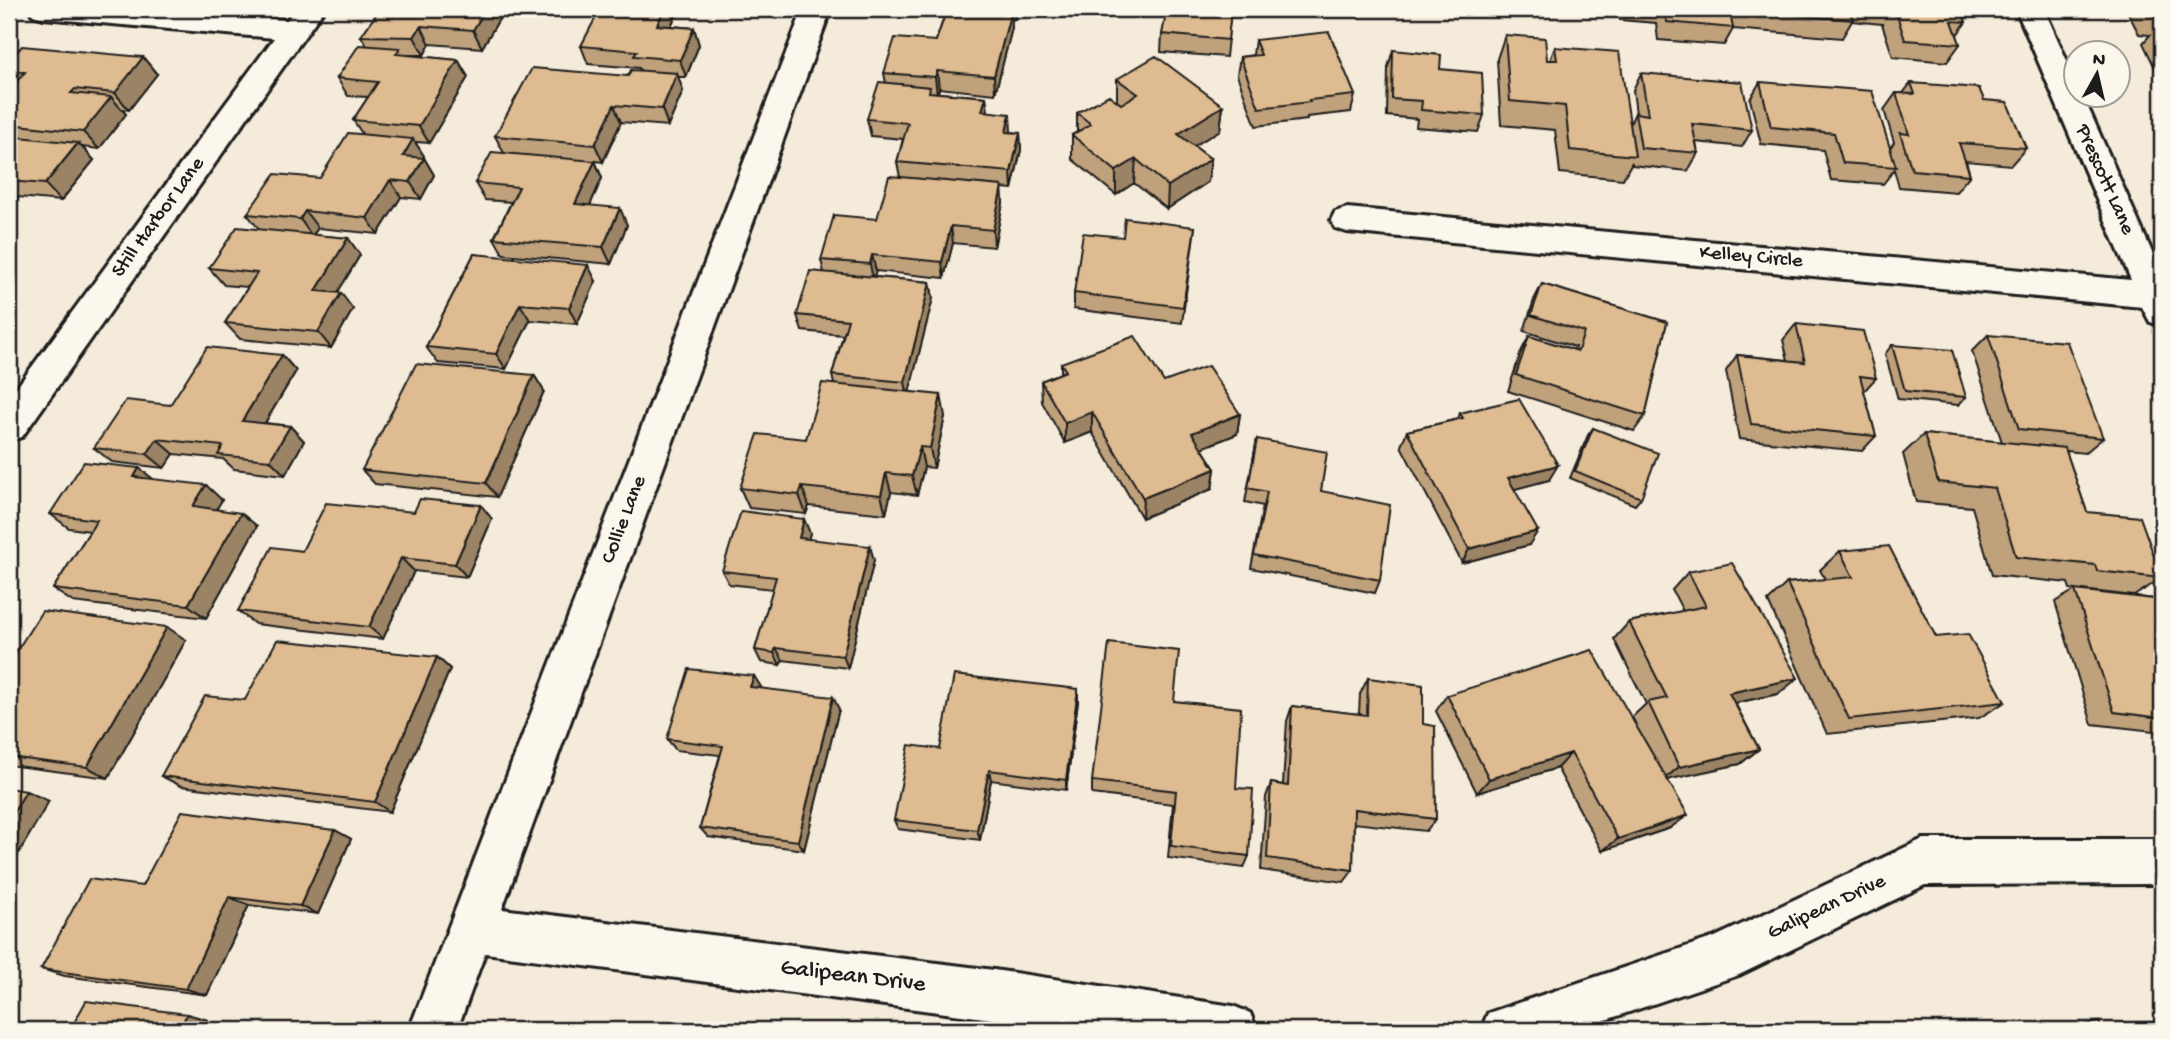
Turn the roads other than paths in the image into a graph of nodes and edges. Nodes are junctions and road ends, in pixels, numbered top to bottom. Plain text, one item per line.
1 (43, 9) edge
2 (817, 9) edge
3 (2030, 9) edge
4 (302, 19) edge
5 (1347, 220) dead end
6 (2158, 304) edge
7 (9, 426) edge
8 (2162, 862) edge
9 (471, 929) junction
10 (433, 1030) edge
11 (1233, 1030) edge
12 (1505, 1030) edge

1 - 4 street
2 - 9 street, Collie Lane
3 - 6 street, Prescott Lane
4 - 7 street, Still Harbor Lane
5 - 6 street, Kelley Circle
8 - 12 street, Galipean Drive
9 - 10 street, Collie Lane
9 - 11 street, Galipean Drive

